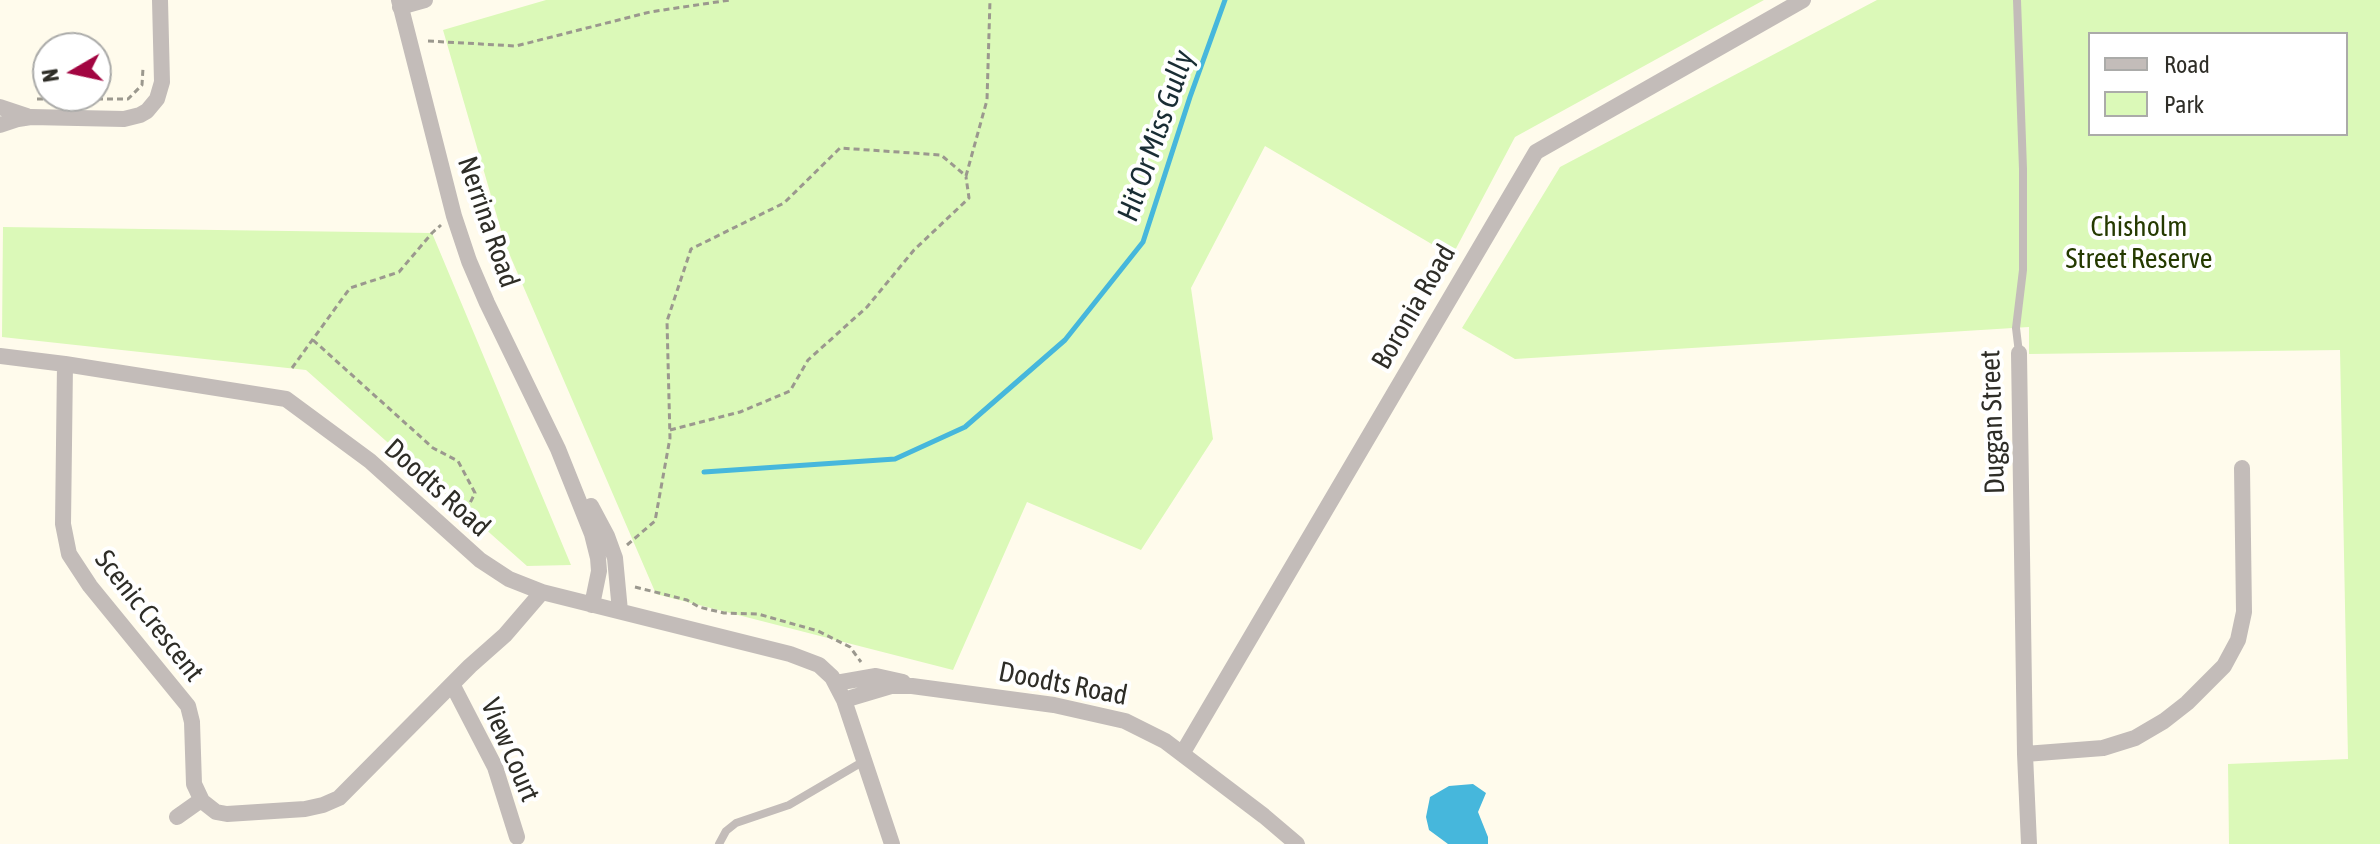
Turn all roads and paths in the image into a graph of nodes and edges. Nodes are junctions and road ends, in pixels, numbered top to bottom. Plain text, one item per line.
1 (160, 0) edge
2 (425, 0) edge
3 (730, 0) edge
4 (990, 0) edge
5 (1803, 0) edge
6 (2017, 0) edge
7 (400, 3) edge
8 (408, 40) junction
9 (112, 99) edge
10 (128, 99) dead end
11 (0, 107) edge
12 (37, 117) junction
13 (0, 125) edge
14 (966, 176) junction
15 (454, 216) junction
16 (313, 340) junction
17 (2019, 353) joint
18 (0, 356) edge
19 (65, 364) junction
20 (292, 368) dead end
21 (670, 430) junction
22 (558, 449) junction
23 (2242, 468) dead end
24 (466, 511) dead end
25 (614, 554) junction
26 (619, 583) junction
27 (542, 592) junction
28 (592, 605) junction
29 (620, 611) junction
30 (869, 677) junction
31 (836, 683) junction
32 (452, 684) junction
33 (924, 687) junction
34 (844, 700) junction
35 (1182, 754) junction
36 (2025, 754) junction
37 (865, 760) junction
38 (201, 800) junction
39 (177, 817) dead end
40 (517, 837) dead end
41 (719, 844) edge
42 (892, 844) edge
43 (1297, 844) edge
44 (2029, 844) edge

1 - 12 street
2 - 7 street
3 - 8 path
4 - 14 path
5 - 35 street, Boronia Road
6 - 17 lane, Duggan Street
7 - 8 street, Nerrina Road
8 - 15 street, Nerrina Road
9 - 10 path
11 - 12 street
12 - 13 street
14 - 21 path
14 - 21 path
15 - 16 path
15 - 22 street, Nerrina Road
16 - 20 path
16 - 24 path
17 - 36 street, Duggan Street
18 - 19 street, Doodts Road
19 - 27 street, Doodts Road
19 - 38 street, Scenic Crescent
21 - 25 path
22 - 25 street, Nerrina Road
22 - 28 street, Nerrina Road
23 - 36 street
25 - 26 street, Nerrina Road
26 - 29 street, Nerrina Road
26 - 30 path
27 - 28 street, Doodts Road
27 - 32 street
28 - 29 street, Doodts Road
29 - 31 street, Doodts Road
30 - 31 street, Doodts Road
30 - 33 street, Doodts Road
31 - 34 street, Doodts Road
32 - 38 street
32 - 40 street, View Court
33 - 34 street, Doodts Road
33 - 35 street, Doodts Road
34 - 37 street
35 - 43 street, Doodts Road
36 - 44 street, Duggan Street
37 - 41 lane
37 - 42 street
38 - 39 street

